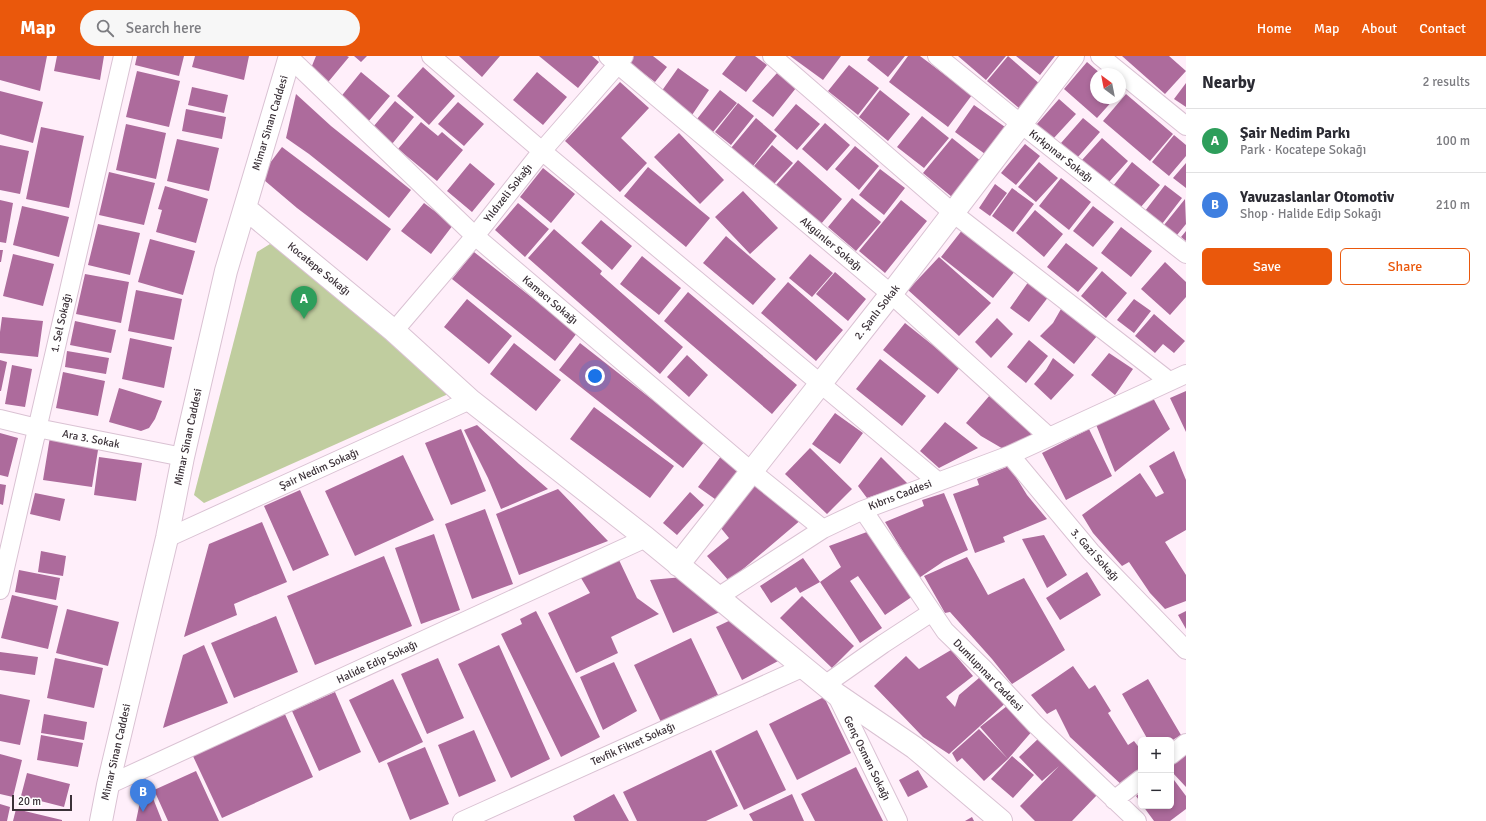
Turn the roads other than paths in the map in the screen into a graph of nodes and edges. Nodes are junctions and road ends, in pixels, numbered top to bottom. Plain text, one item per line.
1 (123, 56) edge
2 (431, 56) edge
3 (772, 56) edge
4 (937, 56) edge
5 (1073, 56) edge
6 (1100, 56) edge
7 (290, 57) edge
8 (617, 59) edge
9 (1020, 124) junction
10 (1186, 126) edge
11 (542, 151) junction
12 (245, 208) junction
13 (953, 213) junction
14 (475, 236) junction
15 (1186, 254) edge
16 (891, 294) junction
17 (394, 331) junction
18 (1186, 374) edge
19 (1169, 381) junction
20 (820, 384) junction
21 (470, 400) junction
22 (0, 419) edge
23 (37, 428) junction
24 (1049, 437) junction
25 (1010, 455) junction
26 (183, 458) junction
27 (751, 471) junction
28 (937, 481) junction
29 (862, 510) junction
30 (823, 529) junction
31 (167, 538) junction
32 (646, 538) junction
33 (678, 565) junction
34 (0, 590) edge
35 (718, 597) junction
36 (932, 612) junction
37 (1186, 650) edge
38 (804, 667) junction
39 (831, 689) junction
40 (1186, 743) edge
41 (1174, 753) edge
42 (1138, 781) edge
43 (108, 785) junction
44 (1114, 800) junction
45 (101, 821) edge
46 (462, 821) edge
47 (898, 821) edge
48 (1001, 821) edge
49 (1137, 821) edge

1 - 23 street, 1. Sel Sokağı
2 - 11 street
3 - 13 street
4 - 9 street, Kırkpınar Sokağı
5 - 9 street, 2. Şanlı Sokak
6 - 10 street
7 - 12 street, Mimar Sinan Caddesi
7 - 14 street, Kamacı Sokağı
8 - 11 street, Yıldızeli Sokağı
8 - 16 street, Akgünler Sokağı
9 - 13 street, 2. Şanlı Sokak
9 - 15 street, Kırkpınar Sokağı
11 - 14 street, Yıldızeli Sokağı
11 - 20 street
12 - 17 street, Kocatepe Sokağı
12 - 26 street, Mimar Sinan Caddesi
13 - 16 street, 2. Şanlı Sokak
13 - 19 street
14 - 17 street, Yıldızeli Sokağı
14 - 27 street, Kamacı Sokağı
16 - 20 street, 2. Şanlı Sokak
16 - 24 street, Akgünler Sokağı
17 - 21 street, Kocatepe Sokağı
18 - 19 street, Kıbrıs Caddesi
19 - 24 street, Kıbrıs Caddesi
20 - 27 street, 2. Şanlı Sokak
20 - 28 street
21 - 31 street, Şair Nedim Sokağı
21 - 32 street, Kocatepe Sokağı
22 - 23 street, Ara 3. Sokak
23 - 26 street, Ara 3. Sokak
23 - 34 street, 1. Sel Sokağı
24 - 25 street, Kıbrıs Caddesi
25 - 28 street, Kıbrıs Caddesi
25 - 37 street, 3. Gazi Sokağı
26 - 31 street, Mimar Sinan Caddesi
27 - 30 street, Kamacı Sokağı
27 - 33 street, 2. Şanlı Sokak
28 - 29 street, Kıbrıs Caddesi
29 - 30 street, Kıbrıs Caddesi
29 - 36 street, Dumlupınar Caddesi
30 - 35 street, Kıbrıs Caddesi
31 - 43 street, Mimar Sinan Caddesi
32 - 33 street, Kocatepe Sokağı
32 - 43 street, Halide Edip Sokağı
33 - 35 street, Kocatepe Sokağı
35 - 38 street, Kocatepe Sokağı
36 - 39 street
36 - 44 street, Dumlupınar Caddesi
38 - 39 street, Kocatepe Sokağı
38 - 46 street, Tevfik Fikret Sokağı
39 - 47 street, Genç Osman Sokağı
39 - 48 street, Kocatepe Sokağı
40 - 41 street
42 - 44 street
43 - 45 street, Mimar Sinan Caddesi
44 - 49 street, Dumlupınar Caddesi

